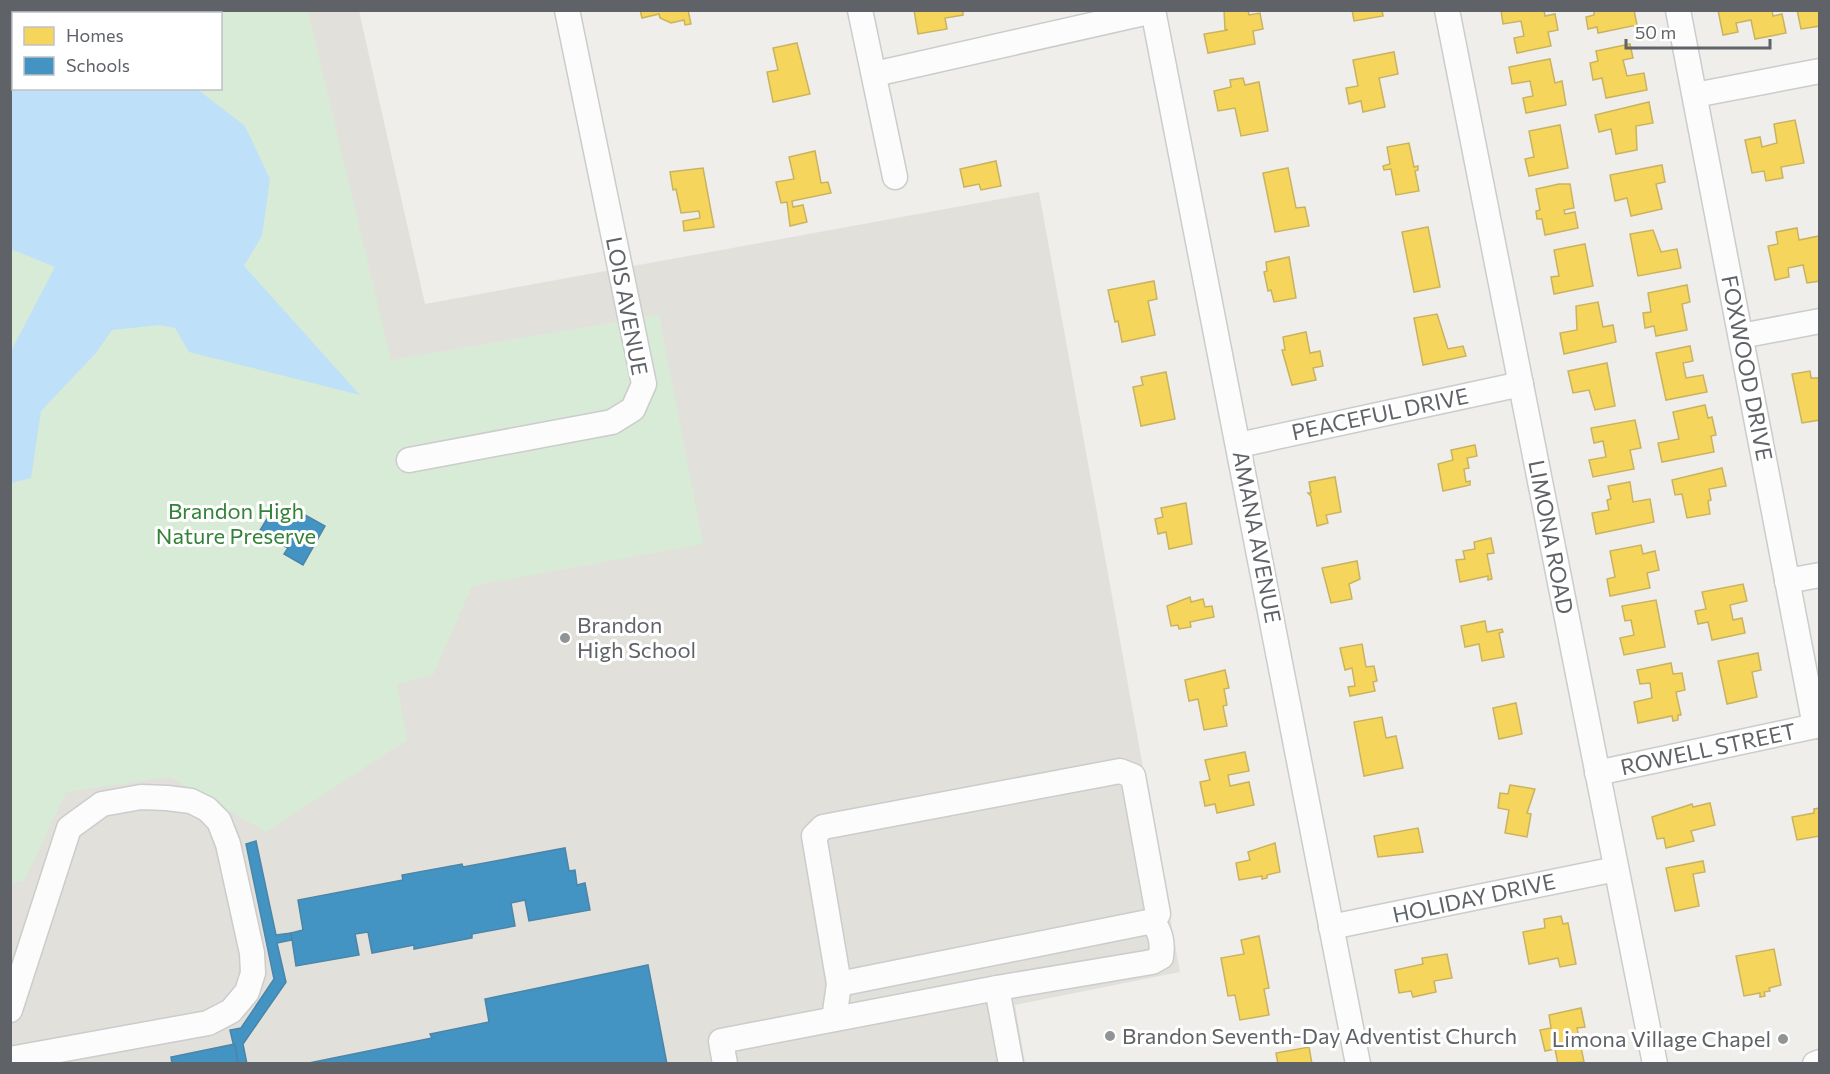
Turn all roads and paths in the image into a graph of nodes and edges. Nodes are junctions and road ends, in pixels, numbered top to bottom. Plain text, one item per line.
1 (567, 10) edge
2 (860, 10) edge
3 (1447, 10) edge
4 (1678, 10) edge
5 (1153, 11) edge
6 (1820, 71) edge
7 (875, 74) junction
8 (1695, 95) junction
9 (895, 177) dead end
10 (1820, 321) edge
11 (1741, 336) junction
12 (1521, 384) junction
13 (1239, 445) junction
14 (409, 460) dead end
15 (1820, 574) edge
16 (1787, 581) junction
17 (1817, 725) edge
18 (1597, 773) junction
19 (1616, 869) junction
20 (1153, 921) junction
21 (1332, 927) junction
22 (839, 984) junction
23 (997, 988) junction
24 (10, 1010) edge
25 (834, 1019) junction
26 (10, 1059) edge
27 (1820, 1062) edge
28 (725, 1064) edge
29 (1011, 1064) edge
30 (1358, 1064) edge
31 (1655, 1064) edge
32 (1815, 1064) edge

1 - 14 street, LOIS AVENUE
2 - 7 street
3 - 12 street, LIMONA ROAD
4 - 8 street, FOXWOOD DRIVE
5 - 7 street
5 - 13 street, AMANA AVENUE
6 - 8 street
7 - 9 street
8 - 11 street, FOXWOOD DRIVE
10 - 11 street
11 - 16 street, FOXWOOD DRIVE
12 - 13 street, PEACEFUL DRIVE
12 - 18 street, LIMONA ROAD
13 - 21 street, AMANA AVENUE
15 - 16 street
16 - 17 street, FOXWOOD DRIVE
17 - 18 street, ROWELL STREET
18 - 19 street, LIMONA ROAD
19 - 21 street, HOLIDAY DRIVE
19 - 31 street, LIMONA ROAD
20 - 22 street
20 - 22 street
20 - 23 street
21 - 30 street, AMANA AVENUE
22 - 25 street
23 - 25 street
23 - 29 street
24 - 26 street
25 - 28 street
27 - 32 street

